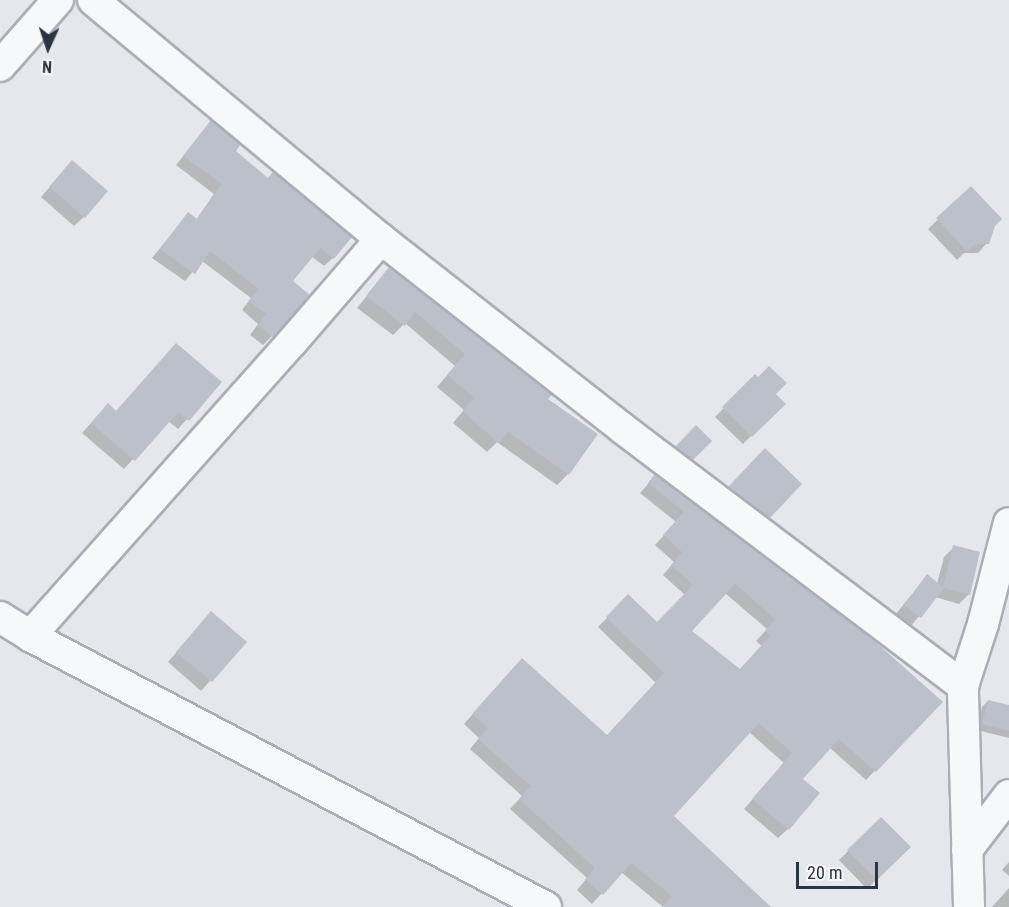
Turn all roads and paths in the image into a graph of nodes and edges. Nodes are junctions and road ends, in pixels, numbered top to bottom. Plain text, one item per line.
1 (58, 0) edge
2 (93, 0) edge
3 (0, 66) edge
4 (381, 239) junction
5 (1009, 523) edge
6 (0, 617) edge
7 (30, 636) junction
8 (963, 686) junction
9 (1009, 795) edge
10 (966, 850) junction
11 (546, 907) edge
12 (969, 907) edge

1 - 3 street
2 - 4 street
4 - 7 street
4 - 8 street
5 - 8 street
6 - 7 street
7 - 11 street
8 - 10 street
9 - 10 street
10 - 12 street

